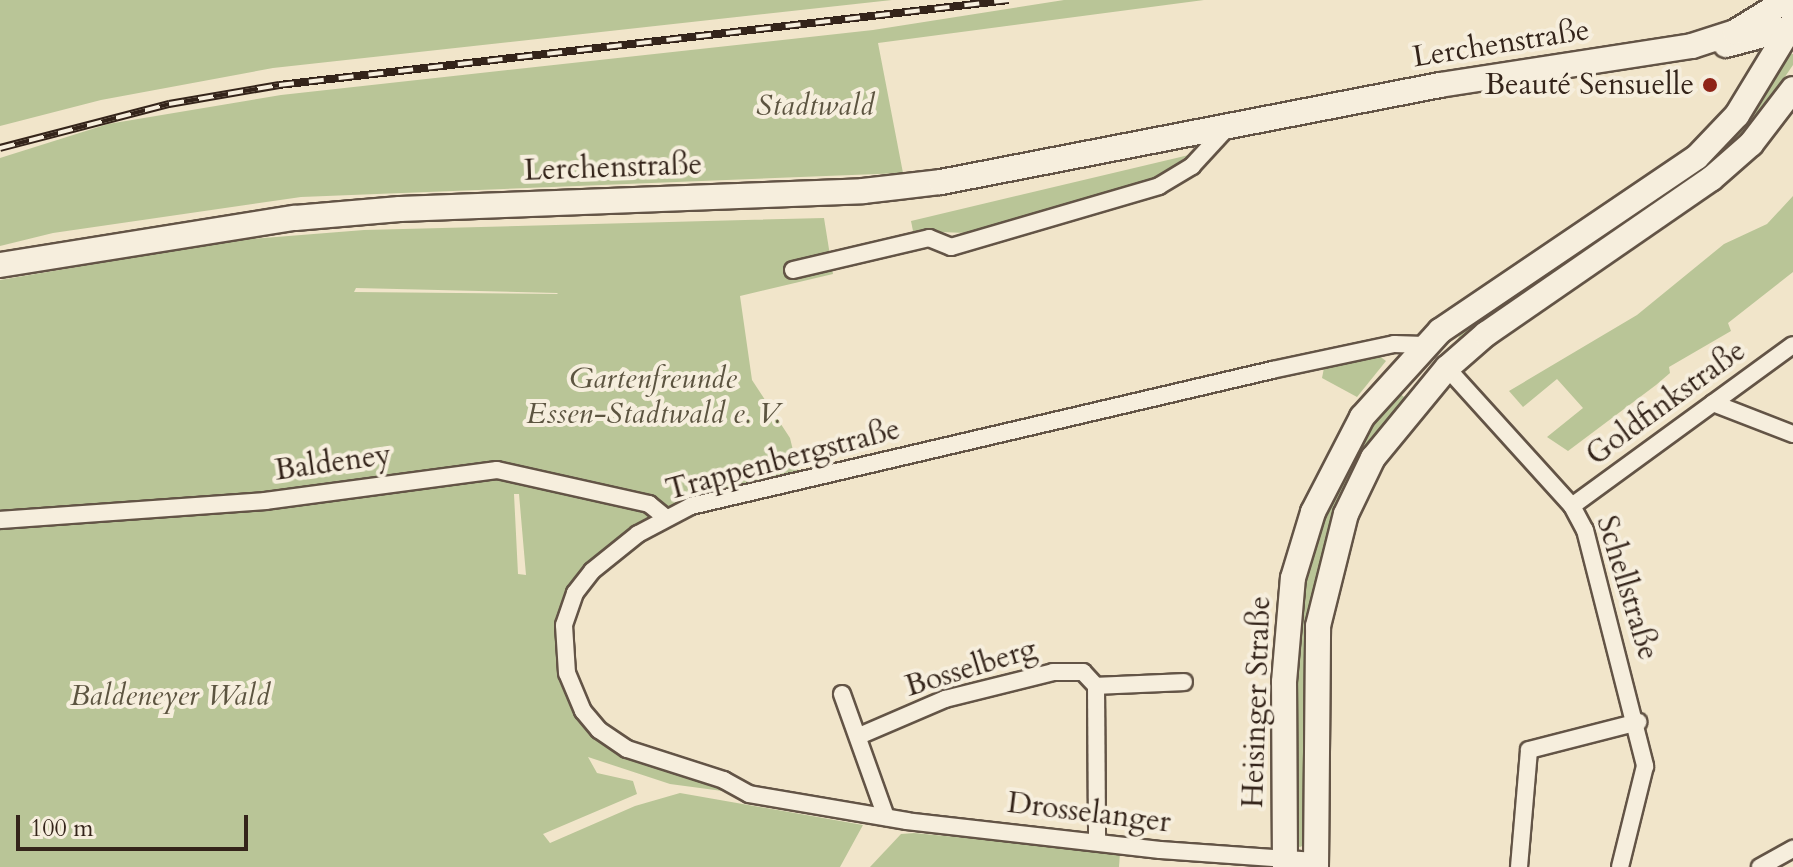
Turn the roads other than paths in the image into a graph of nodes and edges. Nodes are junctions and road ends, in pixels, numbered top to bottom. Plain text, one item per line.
1 (1777, 7) edge
2 (1792, 24) edge
3 (1738, 43) junction
4 (1692, 46) junction
5 (1767, 72) junction
6 (1793, 89) edge
7 (1227, 128) junction
8 (0, 265) edge
9 (793, 270) dead end
10 (1424, 345) junction
11 (1793, 345) edge
12 (1447, 368) junction
13 (1713, 403) junction
14 (1793, 434) edge
15 (1572, 506) junction
16 (666, 518) junction
17 (0, 520) edge
18 (1184, 682) dead end
19 (1096, 686) junction
20 (842, 694) dead end
21 (1638, 722) junction
22 (859, 736) junction
23 (886, 817) junction
24 (1097, 841) junction
25 (1793, 849) edge
26 (1286, 863) edge
27 (1315, 864) edge
28 (1519, 867) edge
29 (1620, 867) edge
30 (1760, 867) edge

1 - 2 main road
1 - 4 main road, Lerchenstraße
2 - 3 main road, Lerchenstraße
2 - 5 main road, Heisinger Straße
3 - 4 main road, Lerchenstraße
3 - 5 main road
4 - 7 main road, Lerchenstraße
5 - 10 main road, Heisinger Straße
6 - 12 main road, Heisinger Straße
7 - 8 main road, Lerchenstraße
7 - 9 street
10 - 12 main road
10 - 16 street, Trappenbergstraße
10 - 26 main road, Heisinger Straße
11 - 13 street, Goldfinkstraße
12 - 15 street, Schellstraße
12 - 27 main road, Heisinger Straße
13 - 14 street
13 - 15 street, Goldfinkstraße
15 - 21 street, Schellstraße
16 - 17 street, Baldeney
16 - 23 street, Trappenbergstraße
18 - 19 street, Bosselberg
19 - 22 street, Bosselberg
19 - 24 street
20 - 22 street
21 - 28 street
21 - 29 street, Schellstraße
22 - 23 street
23 - 24 street, Drosselanger
24 - 26 street, Drosselanger
25 - 30 street
26 - 27 street, Heisinger Straße

